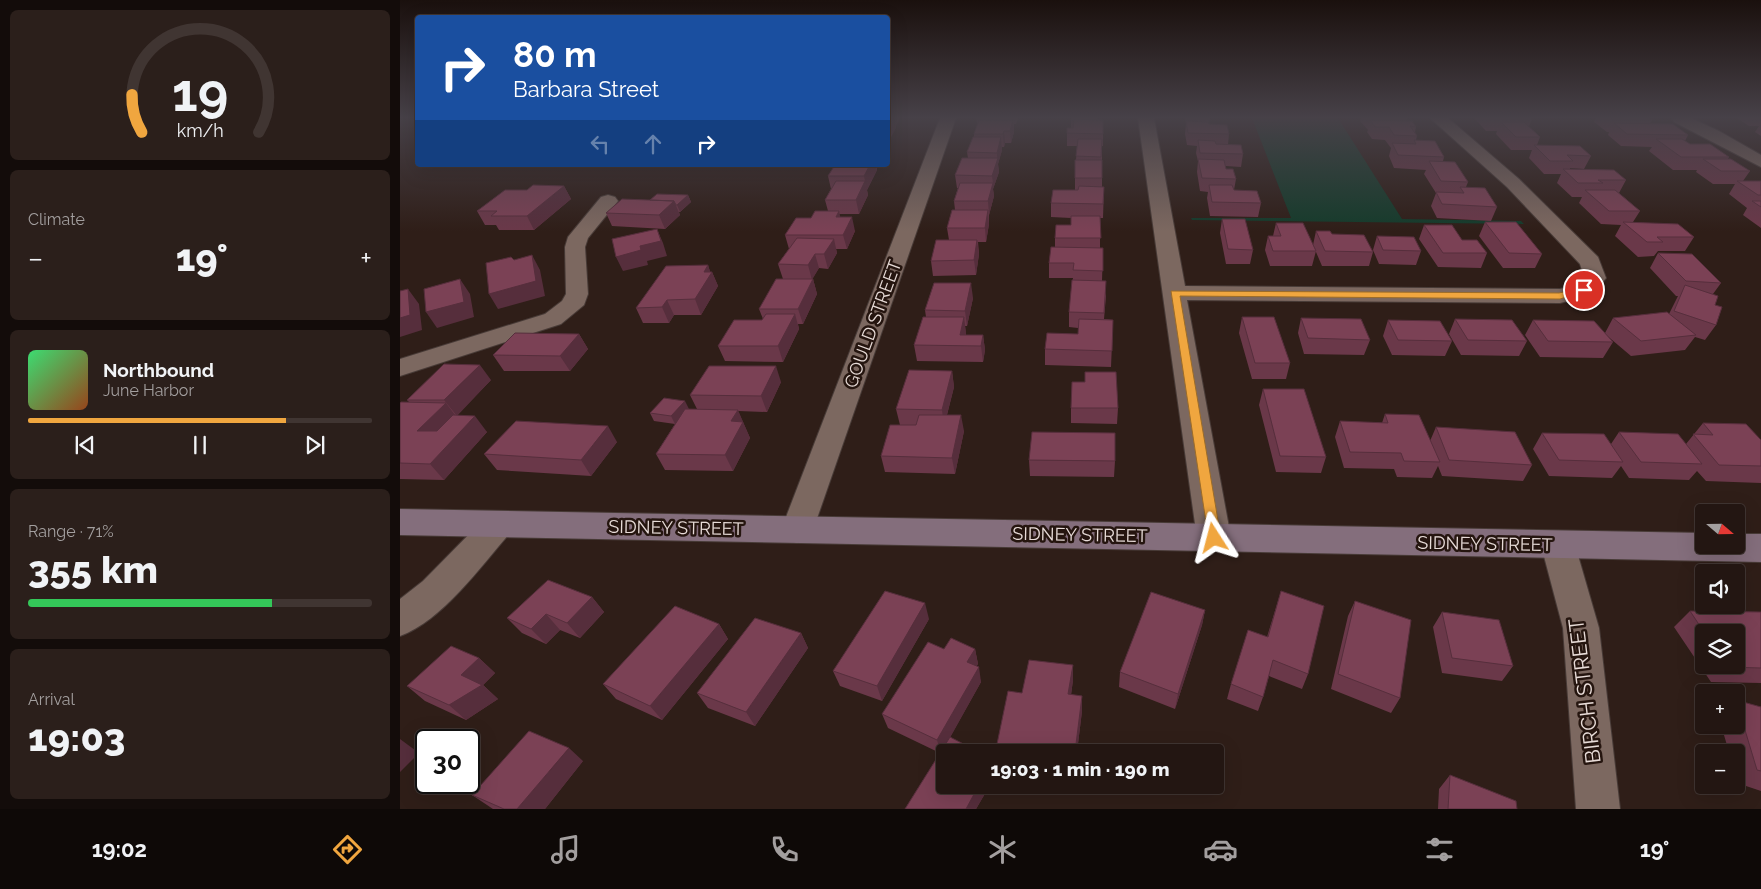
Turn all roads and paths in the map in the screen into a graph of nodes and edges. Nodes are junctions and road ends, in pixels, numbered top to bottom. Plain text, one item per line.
1 (934, 156) edge
2 (1152, 156) edge
3 (1482, 156) edge
4 (608, 201) dead end
5 (1174, 293) junction
6 (400, 368) edge
7 (400, 522) edge
8 (499, 524) junction
9 (797, 530) junction
10 (1214, 538) junction
11 (1558, 545) junction
12 (1761, 548) edge
13 (400, 620) edge
14 (1598, 809) edge

1 - 9 street, GOULD STREET
2 - 5 street
3 - 5 street
4 - 6 street
5 - 10 street
7 - 8 main road, SIDNEY STREET
8 - 9 main road, SIDNEY STREET
8 - 13 street
9 - 10 main road, SIDNEY STREET
10 - 11 main road, SIDNEY STREET
11 - 12 main road, SIDNEY STREET
11 - 14 street, BIRCH STREET

